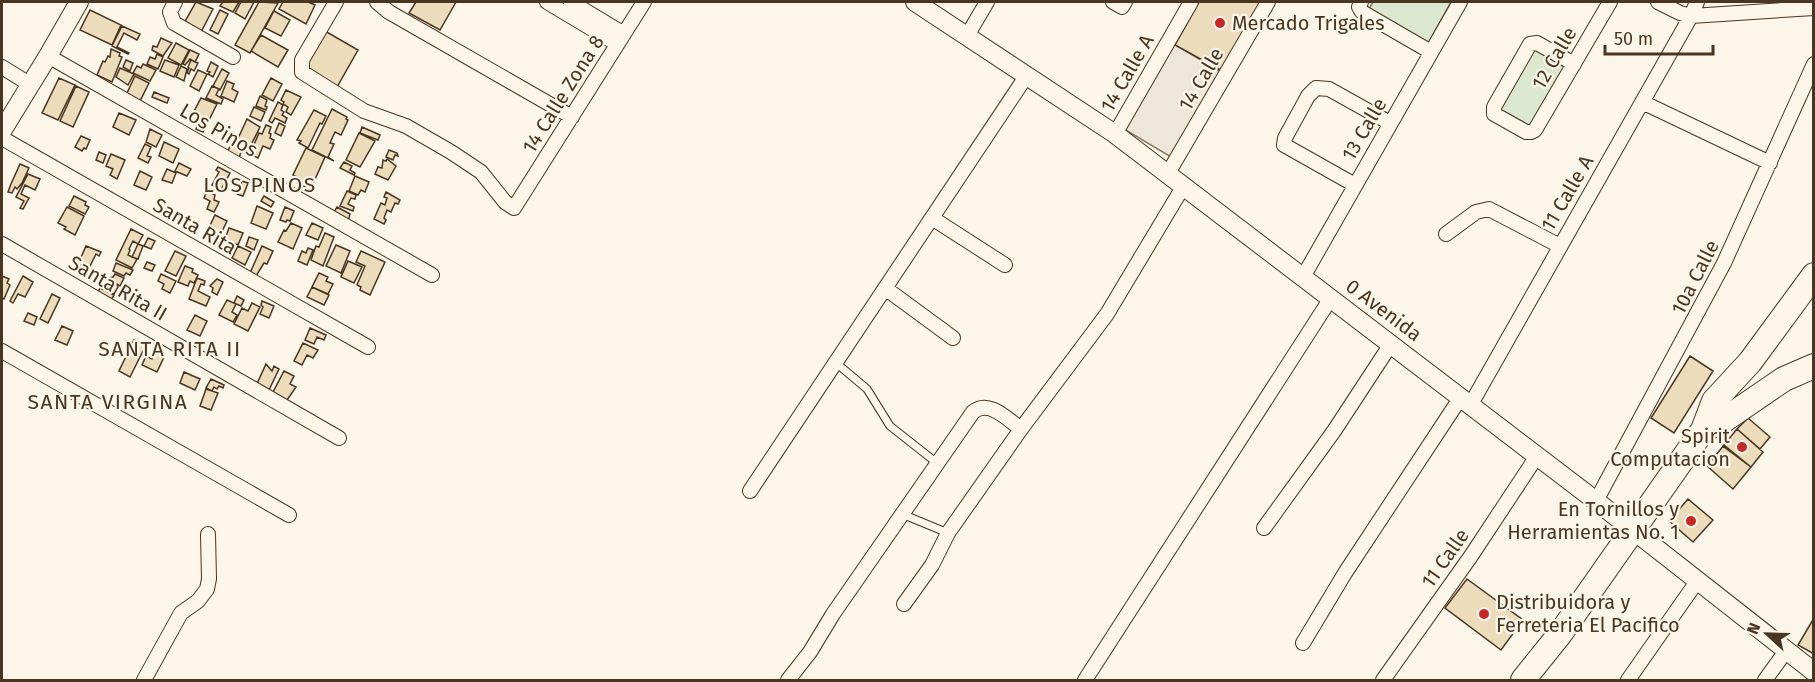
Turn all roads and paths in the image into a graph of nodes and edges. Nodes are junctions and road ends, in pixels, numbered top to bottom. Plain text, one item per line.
1 (79, 2) edge
2 (175, 2) edge
3 (336, 2) edge
4 (377, 2) edge
5 (547, 2) edge
6 (571, 2) edge
7 (644, 2) edge
8 (915, 2) edge
9 (987, 2) edge
10 (1190, 2) edge
11 (1268, 2) edge
12 (1460, 2) edge
13 (1610, 2) edge
14 (1658, 2) edge
15 (1697, 2) edge
16 (1360, 5) edge
17 (1781, 6) edge
18 (1814, 8) edge
19 (1691, 16) junction
20 (967, 36) junction
21 (621, 39) junction
22 (1431, 52) junction
23 (48, 56) junction
24 (233, 57) dead end
25 (1574, 64) junction
26 (1814, 64) edge
27 (2, 67) edge
28 (1027, 75) junction
29 (30, 85) junction
30 (1642, 102) junction
31 (572, 117) junction
32 (1390, 123) junction
33 (2, 131) edge
34 (1115, 134) junction
35 (2, 138) edge
36 (1770, 164) junction
37 (1167, 175) junction
38 (1355, 185) junction
39 (1183, 187) junction
40 (932, 218) junction
41 (1446, 234) dead end
42 (2, 244) edge
43 (1560, 246) junction
44 (1005, 265) dead end
45 (1814, 274) edge
46 (432, 275) dead end
47 (1303, 276) junction
48 (885, 288) junction
49 (1331, 298) junction
50 (953, 338) dead end
51 (1391, 344) junction
52 (368, 347) dead end
53 (2, 351) edge
54 (835, 362) junction
55 (1814, 366) edge
56 (1466, 401) junction
57 (1021, 429) junction
58 (1703, 430) junction
59 (339, 438) dead end
60 (1537, 456) junction
61 (937, 464) junction
62 (750, 491) dead end
63 (1596, 501) junction
64 (902, 514) junction
65 (289, 515) dead end
66 (1264, 528) dead end
67 (1632, 530) junction
68 (948, 533) junction
69 (208, 534) dead end
70 (1698, 580) junction
71 (904, 604) dead end
72 (1303, 643) dead end
73 (1786, 651) junction
74 (1814, 672) edge
75 (144, 681) edge
76 (788, 681) edge
77 (1085, 681) edge
78 (1383, 681) edge
79 (1523, 681) edge
80 (1628, 681) edge
81 (1765, 681) edge

1 - 23 street
2 - 24 street
3 - 31 street, 14 Calle Zona 8
4 - 31 street
5 - 21 street
6 - 21 street
7 - 21 street, 14 Calle Zona 8
8 - 20 street, 0 Avenida
9 - 20 street
10 - 34 street, 14 Calle A
11 - 37 street, 14 Calle
12 - 22 street, 13 Calle
13 - 25 street, 12 Calle
14 - 19 street
15 - 19 street, 11 Calle A
16 - 22 street
17 - 18 street
17 - 19 street
19 - 30 street, 11 Calle A
20 - 28 street, 0 Avenida
21 - 31 street, 14 Calle Zona 8
22 - 32 street, 13 Calle
23 - 29 street
23 - 46 street, Los Pinos
25 - 25 street, 12 Calle
26 - 36 street, 10a Calle
27 - 29 street
28 - 34 street, 0 Avenida
28 - 40 street
29 - 33 street
30 - 36 street
30 - 43 street, 11 Calle A
32 - 38 street, 13 Calle
32 - 38 street
34 - 37 street, 0 Avenida
35 - 52 street, Santa Rita
36 - 63 street, 10a Calle
37 - 39 street, 0 Avenida
38 - 47 street, 13 Calle
39 - 47 street, 0 Avenida
39 - 57 street
40 - 44 street
40 - 48 street
41 - 43 street
42 - 59 street, Santa Rita II
43 - 56 street, 11 Calle A
45 - 58 highway
47 - 49 street, 0 Avenida
48 - 50 street
48 - 54 street
49 - 51 street, 0 Avenida
49 - 77 street
51 - 56 street, 0 Avenida
51 - 66 street
53 - 65 street
54 - 61 lane
54 - 62 street
55 - 58 highway
56 - 60 street, 0 Avenida
56 - 72 street, 11 Calle A
57 - 61 street
57 - 68 street
58 - 67 highway
60 - 63 street, 0 Avenida
60 - 78 street, 11 Calle
61 - 64 street
63 - 67 street, 0 Avenida
64 - 68 lane
64 - 76 street
67 - 70 street, 0 Avenida
67 - 79 highway
68 - 71 street
69 - 75 street
70 - 73 street, 0 Avenida
70 - 80 street
73 - 74 street, 0 Avenida
73 - 81 street

